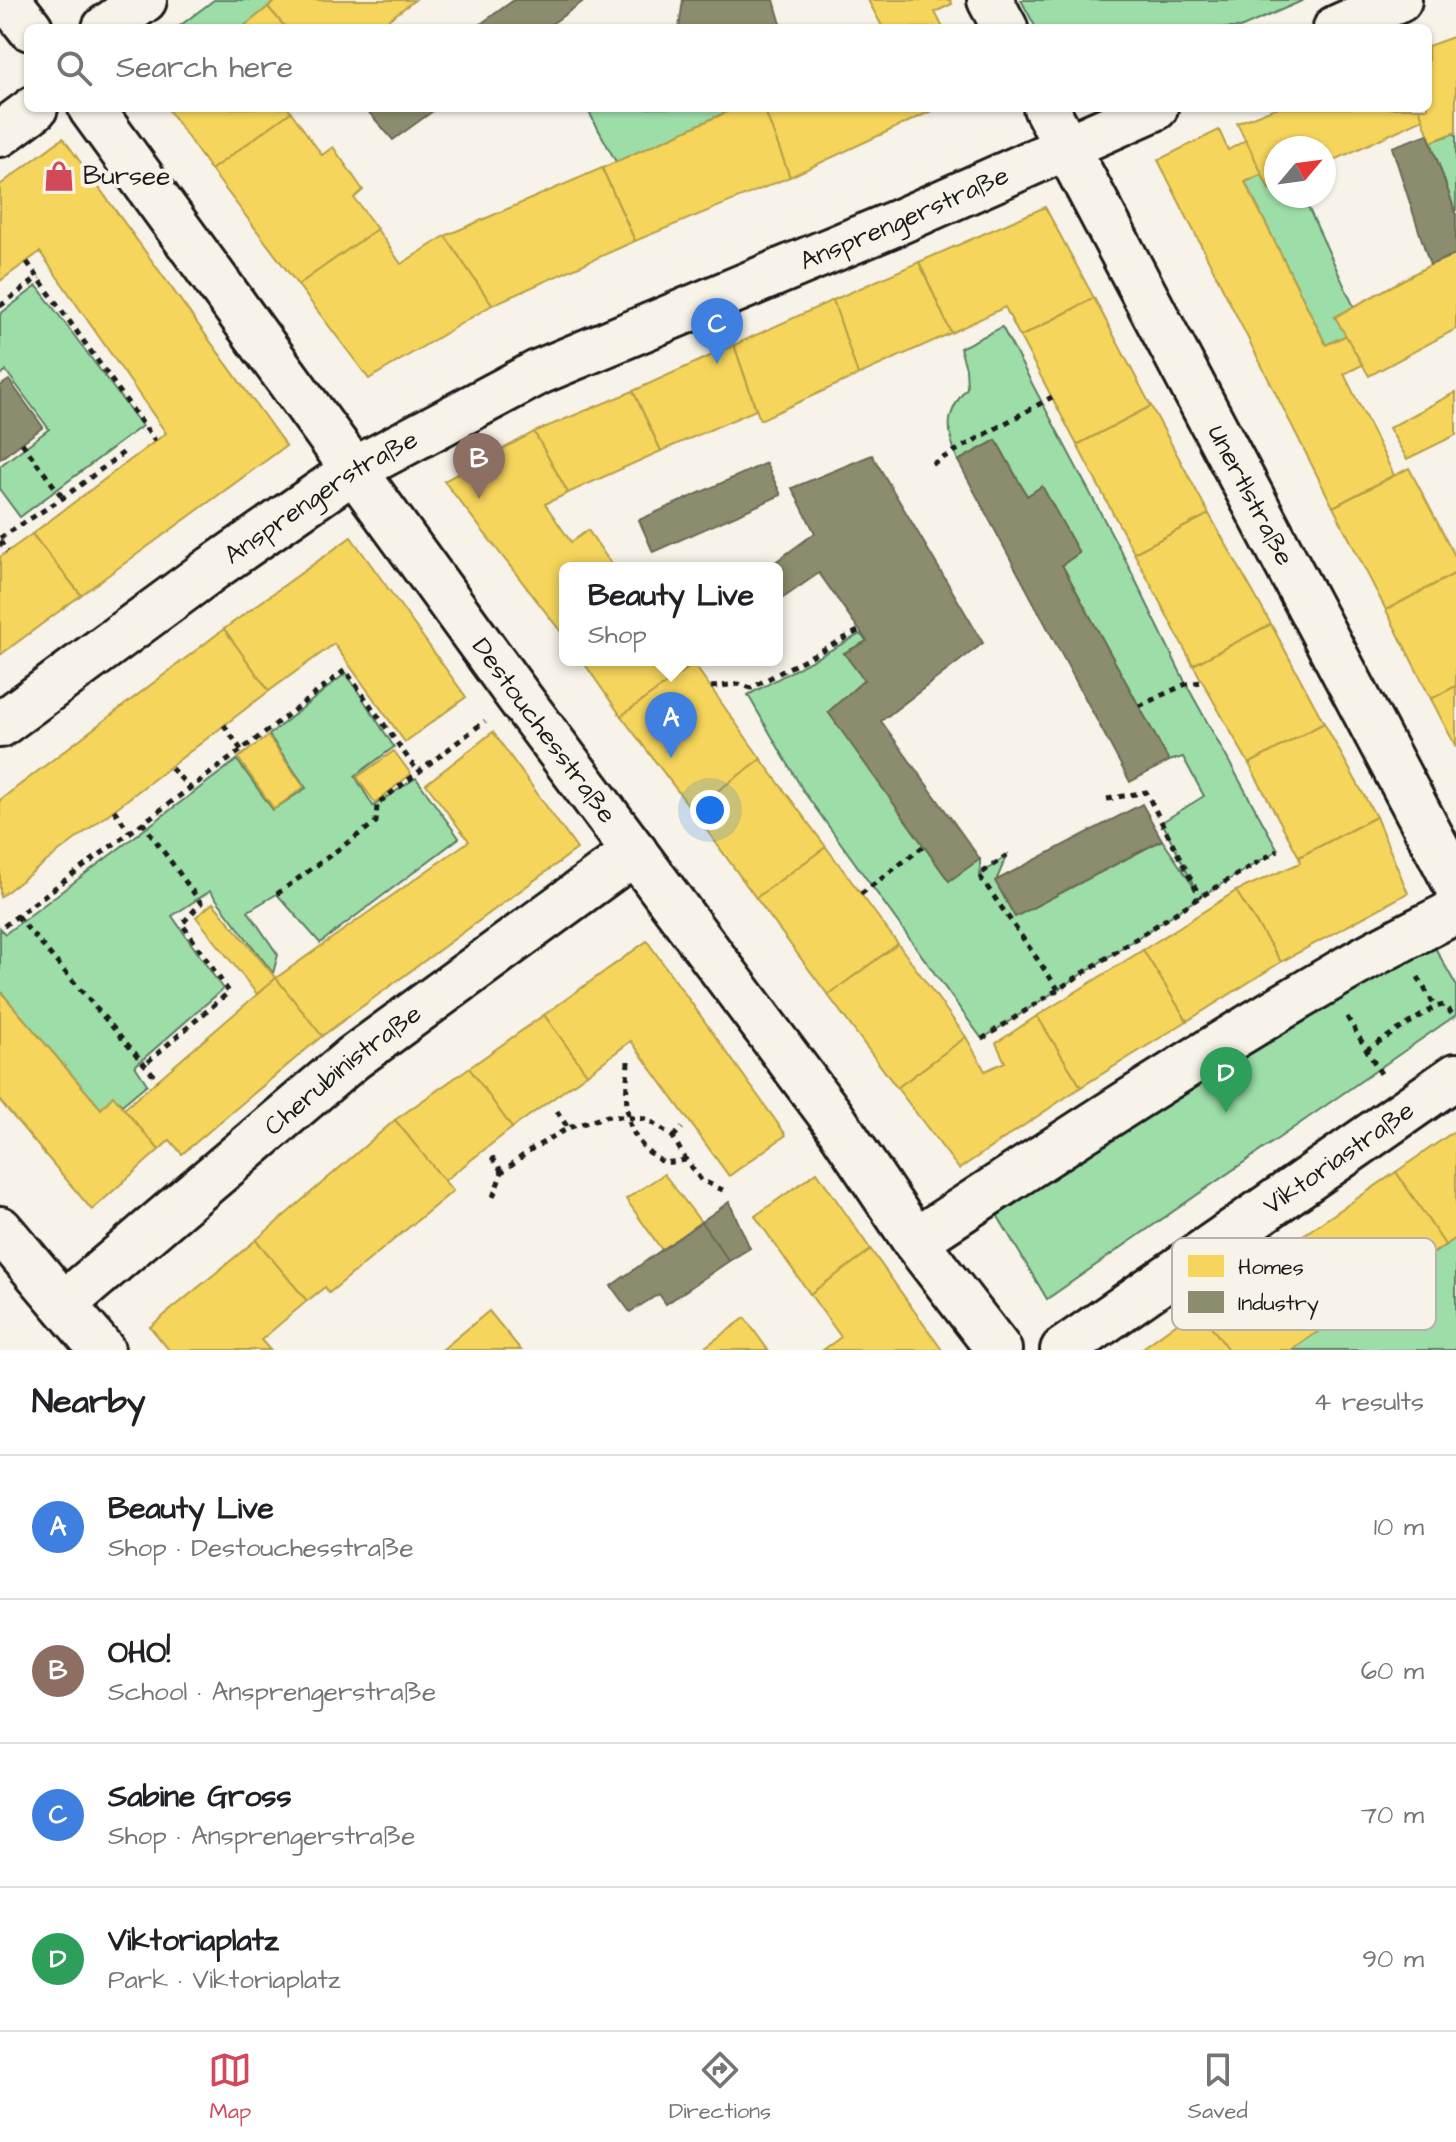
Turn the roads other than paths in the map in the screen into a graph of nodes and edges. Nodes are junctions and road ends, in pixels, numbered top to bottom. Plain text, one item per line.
1 (8, 0) edge
2 (144, 0) edge
3 (990, 0) edge
4 (1399, 0) edge
5 (27, 24) edge
6 (111, 24) edge
7 (1003, 24) edge
8 (1345, 24) edge
9 (30, 112) edge
10 (94, 112) edge
11 (1048, 112) edge
12 (1146, 112) edge
13 (0, 134) edge
14 (1067, 147) junction
15 (354, 470) junction
16 (0, 725) edge
17 (635, 852) junction
18 (1456, 884) edge
19 (1456, 911) edge
20 (1456, 1076) edge
21 (0, 1229) edge
22 (1224, 1238) edge
23 (915, 1241) junction
24 (1172, 1274) edge
25 (64, 1304) junction
26 (102, 1350) edge
27 (999, 1350) edge
28 (1063, 1350) edge

1 - 5 street
2 - 6 street
3 - 7 street
4 - 8 street
9 - 13 street
10 - 15 street, Destouchesstraße
11 - 14 street, Unertlstraße
12 - 14 street, Ansprengerstraße
14 - 15 street, Ansprengerstraße
14 - 18 street, Unertlstraße
15 - 16 street, Ansprengerstraße
15 - 17 street, Destouchesstraße
17 - 23 street, Destouchesstraße
17 - 25 street, Cherubinistraße
19 - 23 street
20 - 22 street, Viktoriastraße
21 - 25 street
23 - 27 street, Destouchesstraße
24 - 28 street, Viktoriastraße
25 - 26 street

